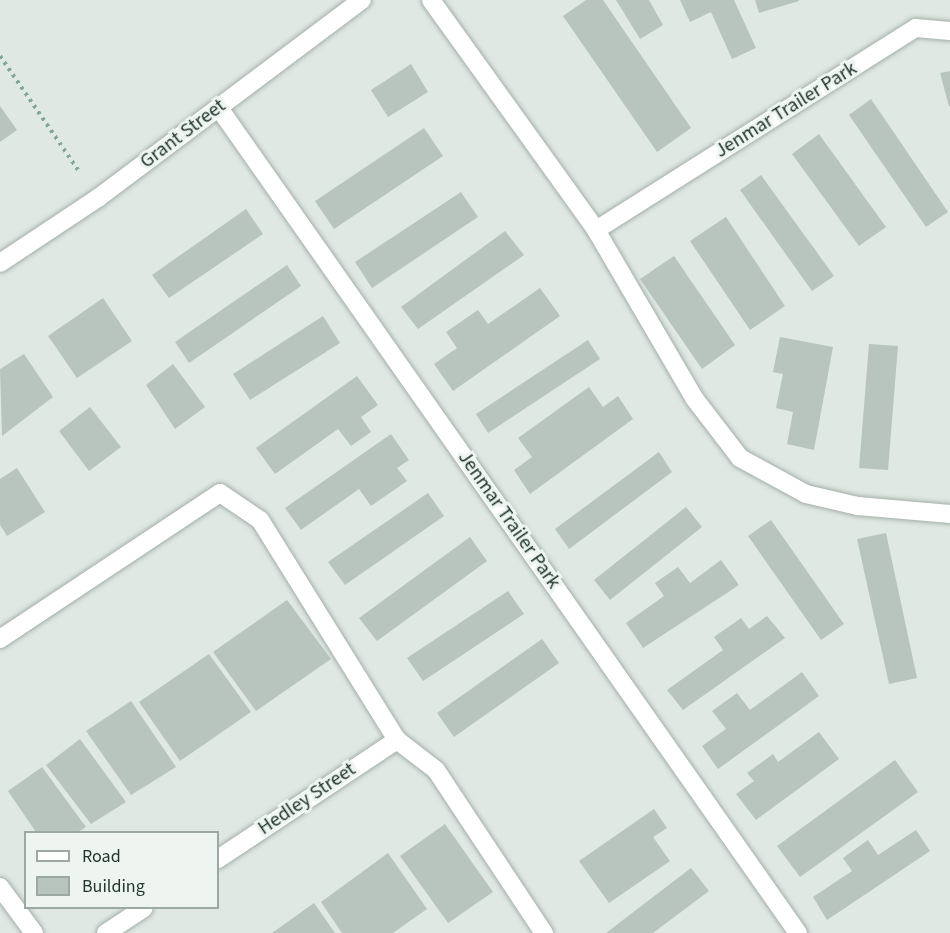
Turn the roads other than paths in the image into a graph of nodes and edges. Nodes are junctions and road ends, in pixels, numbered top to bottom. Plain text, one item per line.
1 (362, 0) edge
2 (431, 0) edge
3 (950, 31) edge
4 (219, 108) junction
5 (596, 230) junction
6 (0, 263) edge
7 (950, 514) edge
8 (0, 639) edge
9 (397, 740) junction
10 (219, 858) edge
11 (0, 887) edge
12 (142, 909) edge
13 (34, 933) edge
14 (106, 933) edge
15 (544, 933) edge
16 (798, 933) edge

1 - 4 street, Grant Street
2 - 5 street
3 - 5 street, Jenmar Trailer Park
4 - 6 street, Grant Street
4 - 16 street, Jenmar Trailer Park
5 - 7 street
8 - 9 street
9 - 10 street, Hedley Street
9 - 15 street
11 - 13 street
12 - 14 street

